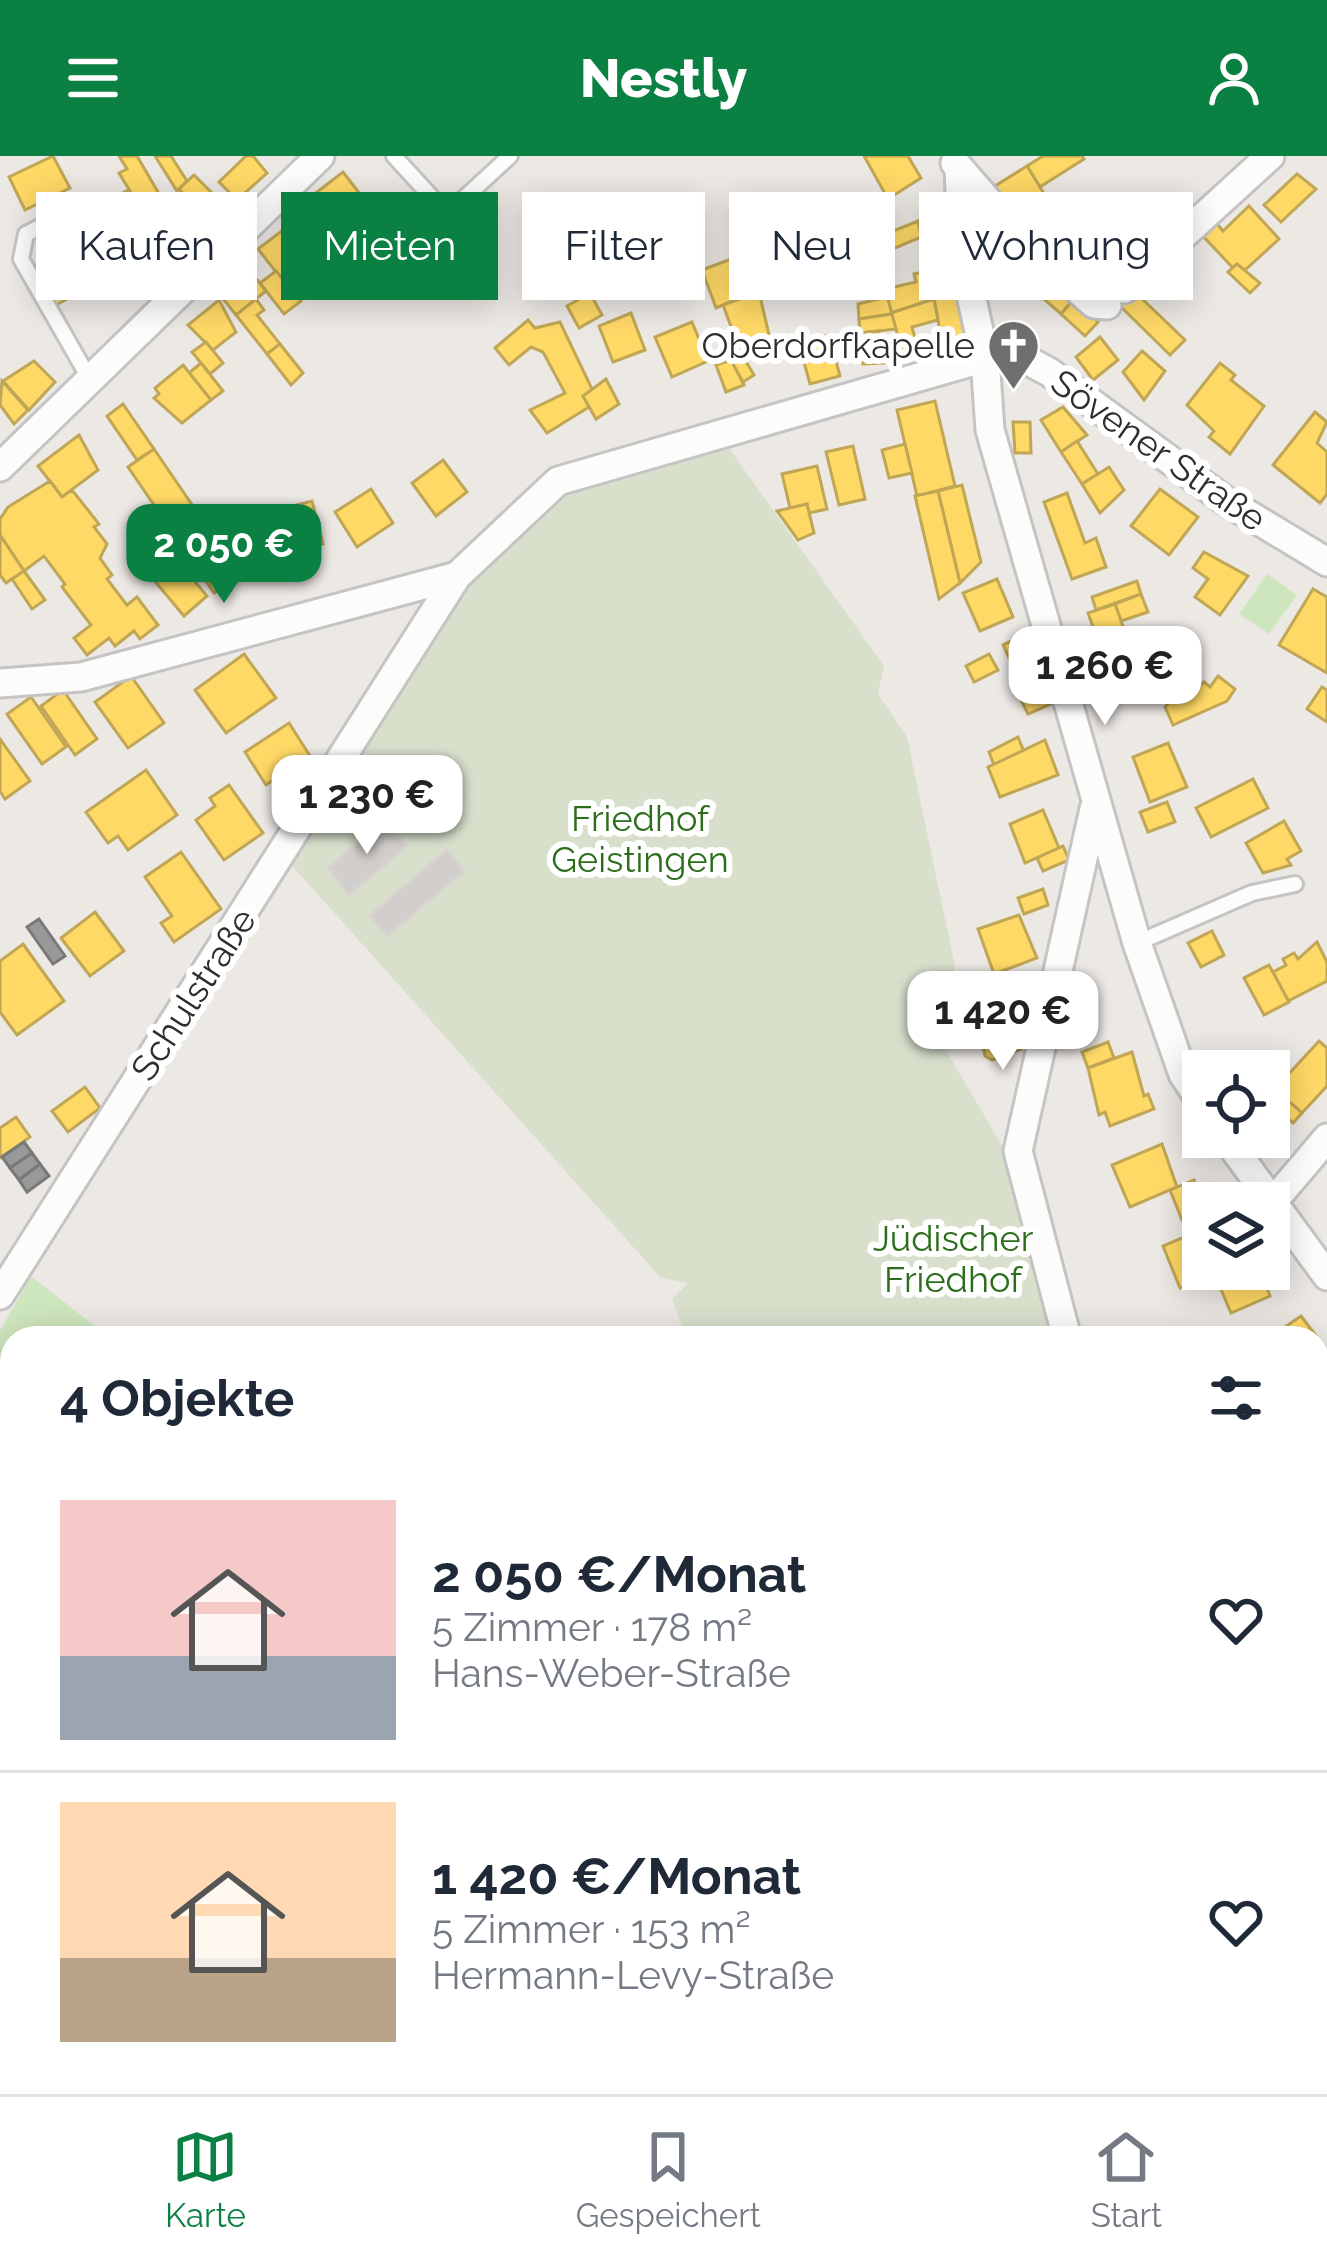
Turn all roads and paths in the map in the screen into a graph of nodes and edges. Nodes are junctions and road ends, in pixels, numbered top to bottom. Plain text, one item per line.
1 (320, 156) edge
2 (394, 156) edge
3 (510, 156) edge
4 (1270, 156) edge
5 (955, 163) edge
6 (36, 229) edge
7 (36, 286) edge
8 (44, 300) edge
9 (985, 358) junction
10 (89, 377) junction
11 (0, 466) edge
12 (1327, 562) edge
13 (457, 576) junction
14 (0, 683) edge
15 (1094, 805) junction
16 (1295, 884) dead end
17 (1137, 944) junction
18 (1182, 1071) edge
19 (1327, 1138) edge
20 (1290, 1182) edge
21 (1290, 1228) edge
22 (1327, 1276) edge
23 (0, 1295) edge
24 (1064, 1326) edge

1 - 10 street
2 - 3 lane
4 - 5 street
5 - 9 street
6 - 7 lane
8 - 10 lane
9 - 12 street, Sövener Straße
9 - 13 street, Schulstraße
9 - 15 street
10 - 11 street
13 - 14 street
13 - 23 street, Schulstraße
15 - 17 street
15 - 24 street
16 - 17 lane
17 - 18 street
19 - 20 street
21 - 22 street

